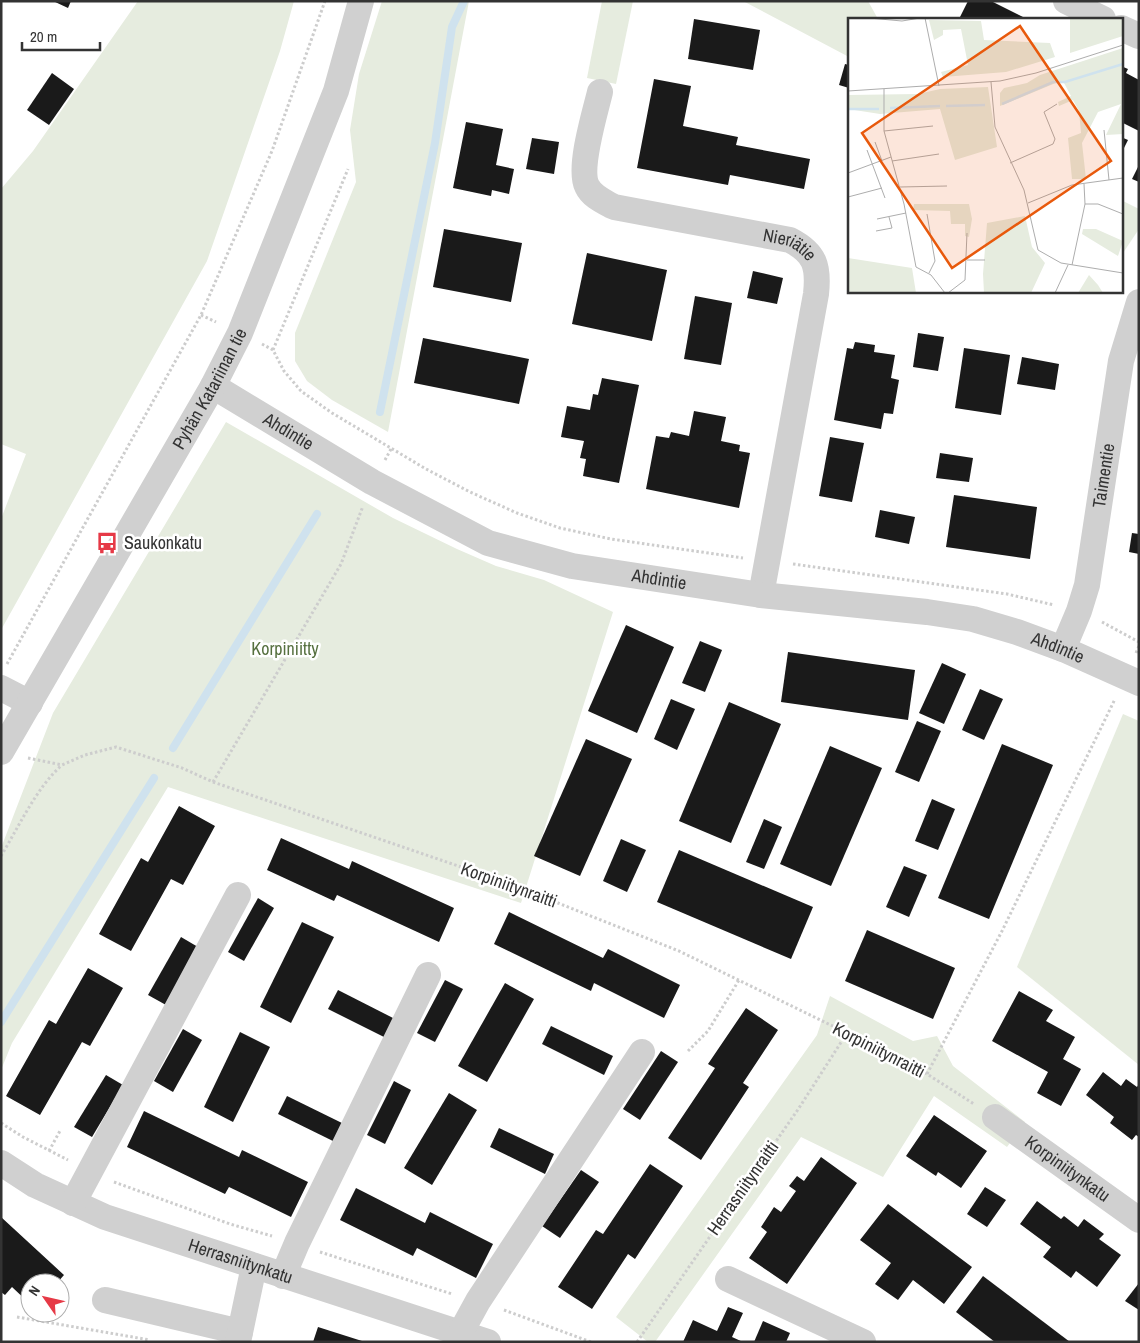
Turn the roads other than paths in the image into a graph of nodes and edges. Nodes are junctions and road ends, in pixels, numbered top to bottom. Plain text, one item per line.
1 (361, 1) edge
2 (1066, 1) edge
3 (1101, 18) edge
4 (1122, 28) edge
5 (1139, 36) edge
6 (600, 92) dead end
7 (1139, 302) edge
8 (213, 386) junction
9 (761, 595) junction
10 (1063, 649) junction
11 (4, 676) edge
12 (1132, 680) edge
13 (30, 703) junction
14 (3, 748) edge
15 (238, 895) dead end
16 (428, 975) dead end
17 (642, 1052) dead end
18 (995, 1117) road end
19 (1, 1163) edge
20 (73, 1203) junction
21 (1139, 1220) edge
22 (254, 1266) junction
23 (284, 1276) junction
24 (728, 1279) dead end
25 (105, 1300) dead end
26 (461, 1332) junction
27 (239, 1337) edge
28 (488, 1342) edge
29 (863, 1342) edge

1 - 8 street, Pyhän Katariinan tie
2 - 3 street
4 - 5 street
6 - 9 street, Nieriätie
7 - 10 street, Taimentie
8 - 9 street, Ahdintie
8 - 13 street, Pyhän Katariinan tie
9 - 10 street, Ahdintie
10 - 12 street, Ahdintie
11 - 13 street
13 - 14 street, Pyhän Katariinan tie
15 - 20 street
16 - 23 street
17 - 26 street
18 - 21 street, Korpiniitynkatu
19 - 20 street, Herrasniitynkatu
20 - 22 street, Herrasniitynkatu
22 - 23 street, Herrasniitynkatu
22 - 27 street
23 - 26 street, Herrasniitynkatu
24 - 29 street
25 - 27 street
26 - 28 street, Herrasniitynkatu

